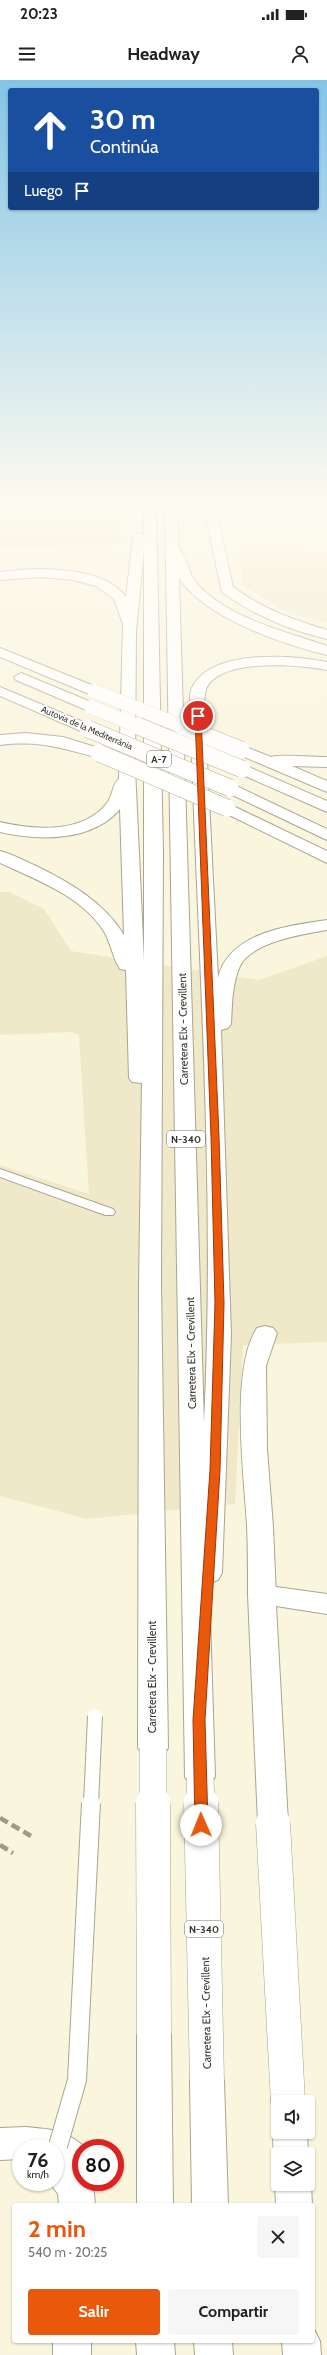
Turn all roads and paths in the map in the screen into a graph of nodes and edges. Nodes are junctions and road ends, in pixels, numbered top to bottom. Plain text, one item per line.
1 (124, 607) edge
2 (131, 607) edge
3 (151, 607) edge
4 (174, 607) edge
5 (217, 607) edge
6 (255, 607) edge
7 (129, 632) junction
8 (327, 635) edge
9 (327, 651) edge
10 (0, 652) edge
11 (327, 666) edge
12 (7, 671) dead end
13 (0, 691) edge
14 (0, 740) edge
15 (248, 753) junction
16 (327, 762) edge
17 (127, 768) junction
18 (327, 787) edge
19 (327, 807) edge
20 (0, 827) edge
21 (327, 835) edge
22 (0, 856) edge
23 (327, 858) edge
24 (327, 925) edge
25 (134, 1004) junction
26 (215, 1137) junction
27 (0, 1173) edge
28 (109, 1212) dead end
29 (150, 1284) junction
30 (265, 1333) dead end
31 (262, 1595) junction
32 (327, 1604) edge
33 (96, 1716) dead end
34 (199, 1720) junction
35 (288, 2095) edge
36 (0, 2144) edge
37 (0, 2158) edge
38 (12, 2159) edge
39 (67, 2177) edge
40 (293, 2191) edge
41 (155, 2203) edge
42 (210, 2203) edge
43 (294, 2203) edge
44 (72, 2343) edge
45 (156, 2343) edge
46 (213, 2343) edge
47 (301, 2343) edge
48 (72, 2355) edge
49 (156, 2355) edge
50 (214, 2355) edge
51 (302, 2355) edge

1 - 7 main road
2 - 7 main road
3 - 29 main road, Carretera Elx - Crevillent / N-340
4 - 34 main road, Carretera Elx - Crevillent / N-340
5 - 9 main road
6 - 8 main road
7 - 17 main road
10 - 15 main road, bridge
11 - 26 main road
12 - 19 main road, Autovia de la Mediterrània / A-7, bridge
13 - 21 main road, Autovia de la Mediterrània / A-7, bridge
14 - 23 main road, bridge
15 - 16 main road
15 - 18 main road
17 - 20 main road
17 - 25 main road
22 - 25 main road
24 - 26 main road
25 - 29 main road
26 - 34 main road
27 - 28 lane
29 - 41 main road, Carretera Elx - Crevillent / N-340, bridge
30 - 31 main road
31 - 32 main road
31 - 35 main road, bridge
33 - 39 lane, bridge
34 - 42 main road, Carretera Elx - Crevillent / N-340, bridge
36 - 39 main road
37 - 38 main road
40 - 43 main road
44 - 48 main road
45 - 49 main road
46 - 50 main road
47 - 51 main road

